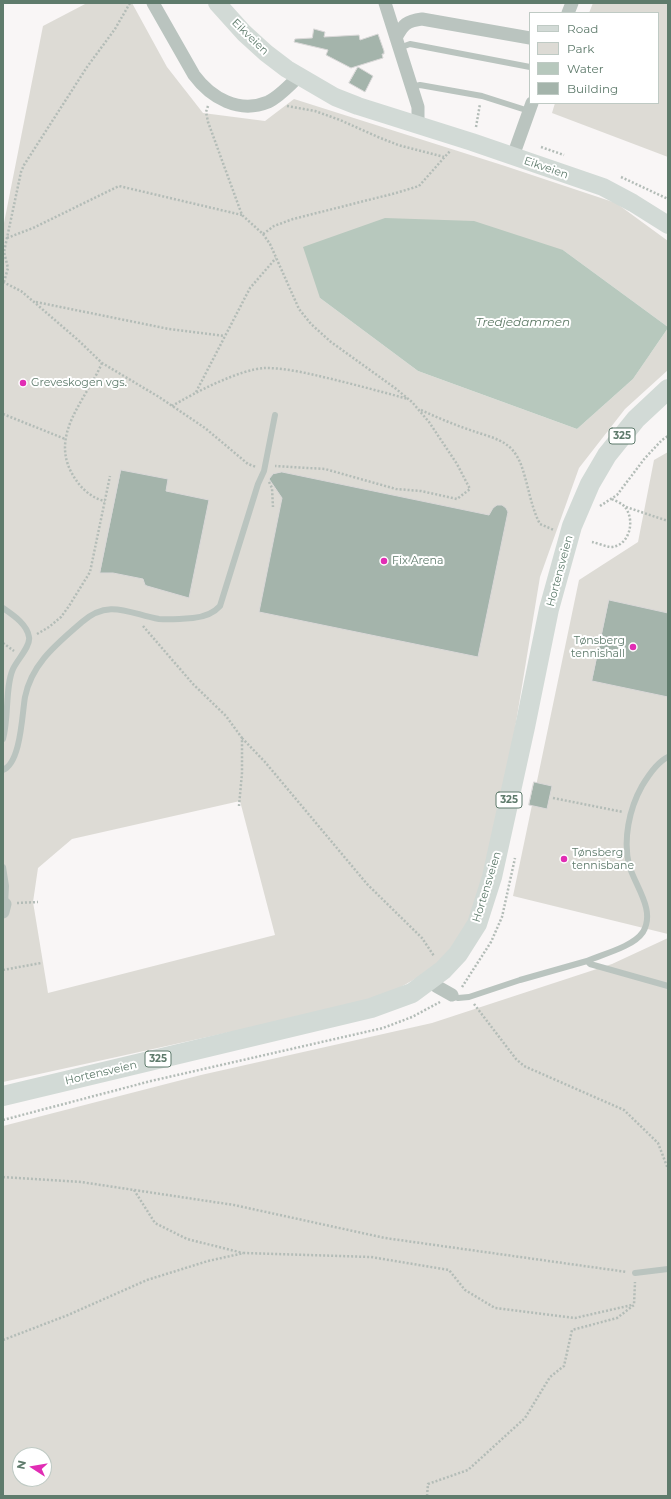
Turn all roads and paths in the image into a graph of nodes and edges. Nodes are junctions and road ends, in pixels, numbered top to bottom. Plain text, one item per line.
1 (130, 3) edge
2 (153, 3) edge
3 (217, 3) edge
4 (385, 3) edge
5 (529, 38) edge
6 (397, 43) junction
7 (529, 67) edge
8 (299, 76) junction
9 (411, 87) junction
10 (210, 93) junction
11 (482, 96) junction
12 (284, 106) dead end
13 (208, 107) junction
14 (530, 107) edge
15 (214, 109) dead end
16 (418, 126) junction
17 (466, 141) junction
18 (515, 149) junction
19 (444, 157) junction
20 (571, 158) dead end
21 (615, 175) dead end
22 (668, 199) edge
23 (242, 215) junction
24 (668, 225) edge
25 (263, 234) junction
26 (6, 239) junction
27 (276, 258) junction
28 (3, 282) edge
29 (34, 302) junction
30 (225, 336) junction
31 (102, 363) junction
32 (196, 392) junction
33 (666, 392) edge
34 (409, 400) junction
35 (172, 406) junction
36 (419, 409) junction
37 (3, 414) edge
38 (275, 415) dead end
39 (668, 436) edge
40 (65, 439) junction
41 (264, 471) junction
42 (110, 476) dead end
43 (105, 501) junction
44 (273, 506) dead end
45 (625, 507) junction
46 (668, 521) edge
47 (556, 531) dead end
48 (592, 542) dead end
49 (3, 608) edge
50 (125, 610) junction
51 (29, 638) junction
52 (242, 738) junction
53 (3, 739) edge
54 (668, 757) edge
55 (3, 770) edge
56 (553, 798) dead end
57 (239, 806) dead end
58 (630, 814) junction
59 (3, 867) edge
60 (38, 902) dead end
61 (4, 908) edge
62 (587, 961) junction
63 (41, 963) dead end
64 (3, 970) edge
65 (437, 975) junction
66 (668, 986) edge
67 (452, 995) junction
68 (469, 997) junction
69 (3, 1096) edge
70 (3, 1120) edge
71 (668, 1169) edge
72 (3, 1177) edge
73 (134, 1190) junction
74 (244, 1253) junction
75 (668, 1269) edge
76 (635, 1273) junction
77 (634, 1305) junction
78 (3, 1340) edge
79 (427, 1496) edge

1 - 26 path
2 - 10 street
3 - 8 main road, Eikveien
4 - 6 street
5 - 6 street
6 - 7 lane
6 - 9 street
8 - 10 street
8 - 16 main road, Eikveien
9 - 11 lane
9 - 16 street
10 - 13 path
11 - 14 lane
11 - 17 path
12 - 19 path
13 - 15 path
13 - 23 path
14 - 18 street
16 - 17 main road, Eikveien
17 - 18 main road, Eikveien
17 - 19 path
18 - 20 path
18 - 24 main road, Eikveien
19 - 25 path
21 - 22 path
23 - 25 path
23 - 26 path
25 - 27 path
26 - 28 path
27 - 30 path
27 - 34 path
28 - 29 path
29 - 30 path
29 - 31 path
30 - 32 path
31 - 35 path
31 - 40 path
32 - 34 path
32 - 35 path
33 - 65 main road, Hortensveien / 325
34 - 36 path
35 - 41 path
36 - 41 path
36 - 47 path
37 - 40 path
38 - 41 lane
39 - 45 path
40 - 43 path
41 - 44 path
41 - 50 lane
42 - 43 path
43 - 51 path
45 - 46 path
45 - 48 path
49 - 51 lane
50 - 52 path
50 - 55 lane
51 - 53 lane
52 - 57 path
52 - 65 path
54 - 58 lane
56 - 58 path
58 - 62 lane
59 - 61 lane
60 - 61 path
62 - 66 lane
62 - 68 lane
63 - 64 path
65 - 67 street
65 - 69 main road, Hortensveien / 325
67 - 68 lane
67 - 70 path
68 - 71 path
72 - 73 path
73 - 74 path
73 - 76 path
74 - 77 path
74 - 78 path
75 - 76 lane
76 - 77 path
77 - 79 path

